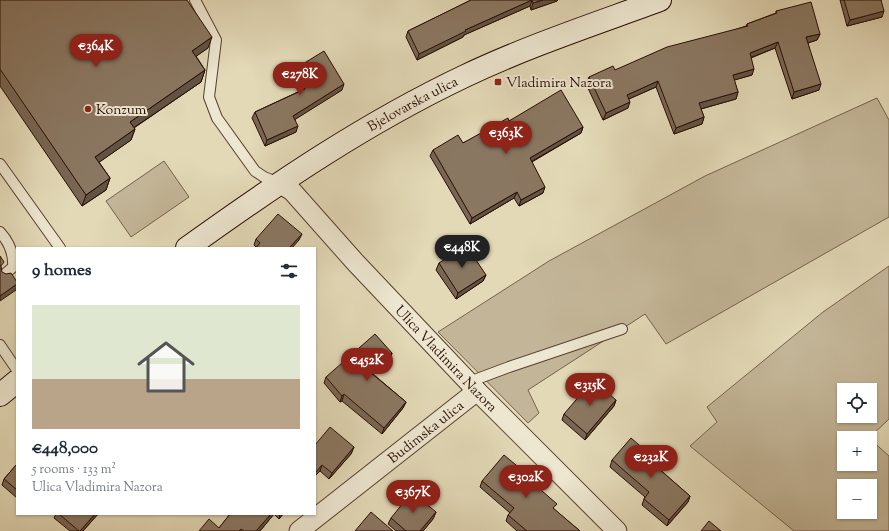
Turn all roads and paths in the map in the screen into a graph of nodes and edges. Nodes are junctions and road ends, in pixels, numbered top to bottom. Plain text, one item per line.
1 (195, 0) edge
2 (660, 0) edge
3 (0, 164) edge
4 (279, 183) junction
5 (0, 232) edge
6 (59, 247) edge
7 (188, 247) edge
8 (5, 274) edge
9 (622, 329) dead end
10 (0, 345) edge
11 (16, 369) edge
12 (16, 382) edge
13 (473, 387) junction
14 (0, 395) edge
15 (299, 531) edge
16 (617, 531) edge

1 - 4 lane
2 - 4 main road, Bjelovarska ulica
3 - 6 lane
4 - 7 main road, Bjelovarska ulica
4 - 13 street, Ulica Vladimira Nazora
5 - 8 lane
9 - 13 lane
10 - 11 lane
12 - 14 main road
13 - 15 street, Budimska ulica
13 - 16 street, Ulica Vladimira Nazora

